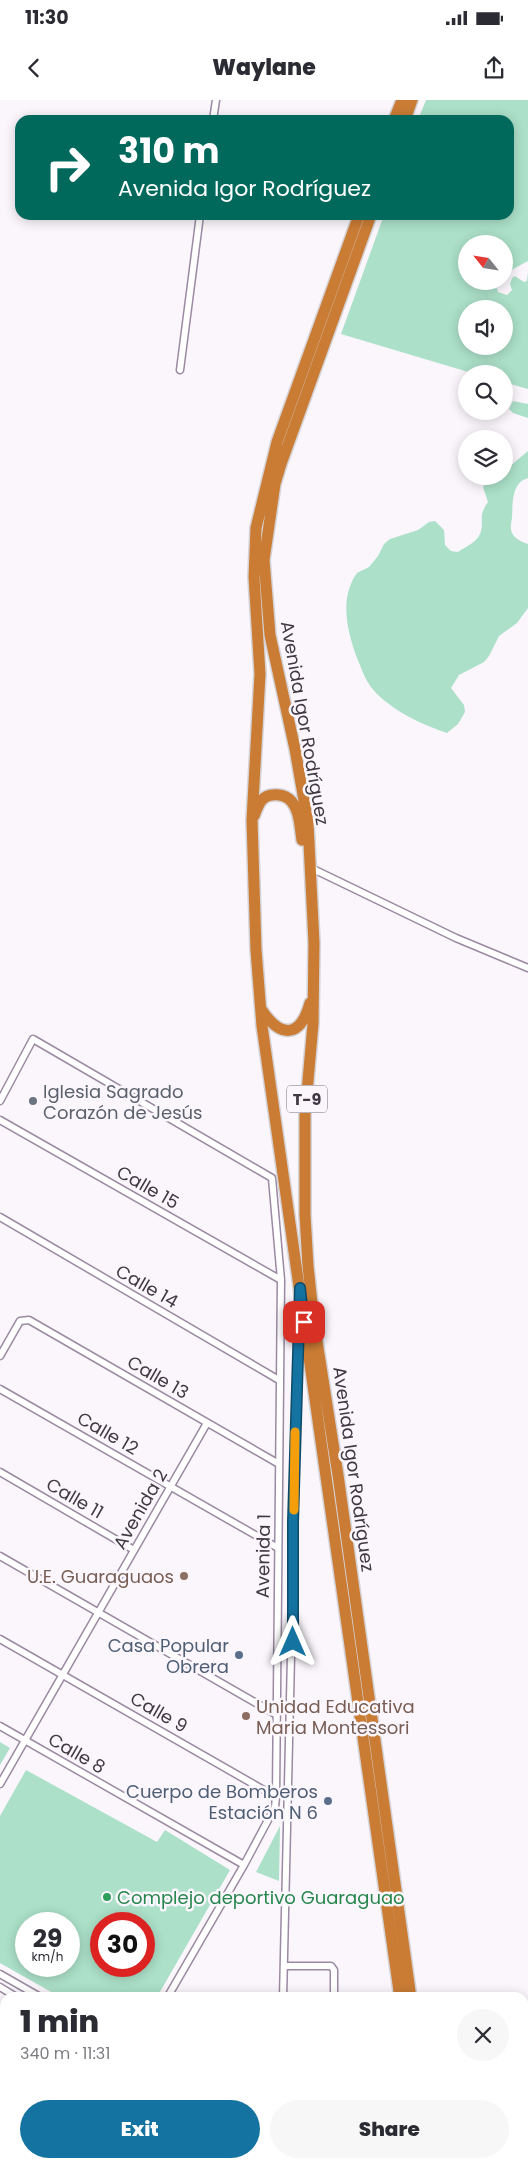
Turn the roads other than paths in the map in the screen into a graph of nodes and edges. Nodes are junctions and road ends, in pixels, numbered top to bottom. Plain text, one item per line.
1 (216, 100) edge
2 (402, 100) edge
3 (412, 100) edge
4 (214, 115) edge
5 (396, 115) edge
6 (407, 115) edge
7 (199, 220) edge
8 (357, 220) edge
9 (369, 220) edge
10 (180, 370) dead end
11 (252, 820) junction
12 (309, 867) junction
13 (311, 884) junction
14 (528, 968) edge
15 (314, 992) junction
16 (260, 1008) junction
17 (0, 1101) edge
18 (0, 1120) edge
19 (0, 1217) edge
20 (281, 1280) junction
21 (300, 1288) junction
22 (3, 1346) edge
23 (0, 1356) edge
24 (279, 1380) junction
25 (0, 1389) edge
26 (207, 1422) junction
27 (279, 1464) junction
28 (0, 1472) edge
29 (171, 1486) junction
30 (278, 1548) junction
31 (134, 1550) junction
32 (0, 1556) edge
33 (98, 1613) junction
34 (0, 1639) edge
35 (63, 1674) junction
36 (277, 1715) junction
37 (0, 1726) edge
38 (25, 1740) junction
39 (0, 1784) edge
40 (276, 1797) junction
41 (244, 1865) junction
42 (285, 1966) junction
43 (0, 1974) edge
44 (32, 1992) edge
45 (171, 1992) edge
46 (283, 1992) edge
47 (334, 1992) edge
48 (399, 1992) edge
49 (411, 1992) edge

1 - 4 street
2 - 5 highway
3 - 6 highway
7 - 10 street
8 - 11 highway, Avenida Igor Rodríguez / T-9
9 - 12 highway, Avenida Igor Rodríguez / T-9
11 - 13 highway, T-9
11 - 16 highway, Avenida Igor Rodríguez / T-9
12 - 13 highway, Avenida Igor Rodríguez / T-9
12 - 14 street
13 - 15 highway, Avenida Igor Rodríguez / T-9
15 - 16 highway, T-9
15 - 49 highway, Avenida Igor Rodríguez / T-9
16 - 21 highway, Avenida Igor Rodríguez / T-9
17 - 20 street, Avenida 1
18 - 20 street, Calle 15
19 - 24 street, Calle 14
20 - 24 street, Avenida 1
21 - 42 street
21 - 48 highway, Avenida Igor Rodríguez / T-9
22 - 23 street
22 - 26 street, Calle 13
24 - 27 street, Avenida 1
25 - 29 street, Calle 12
26 - 27 street, Calle 13
26 - 29 street, Avenida 2
27 - 30 street, Avenida 1
28 - 31 street, Calle 11
29 - 30 street, Calle 12
29 - 31 street, Avenida 2
30 - 36 street, Avenida 1
31 - 33 street, Avenida 2
32 - 33 street
33 - 35 street, Avenida 2
33 - 36 street
34 - 35 street, Calle 9
35 - 38 street, Avenida 2
35 - 40 street, Calle 9
36 - 40 street, Avenida 1
37 - 38 street, Calle 8
38 - 39 street, Avenida 2
38 - 41 street, Calle 8
40 - 41 street, Avenida 1
41 - 45 street, Avenida 1
42 - 46 street
42 - 47 street
43 - 44 street

